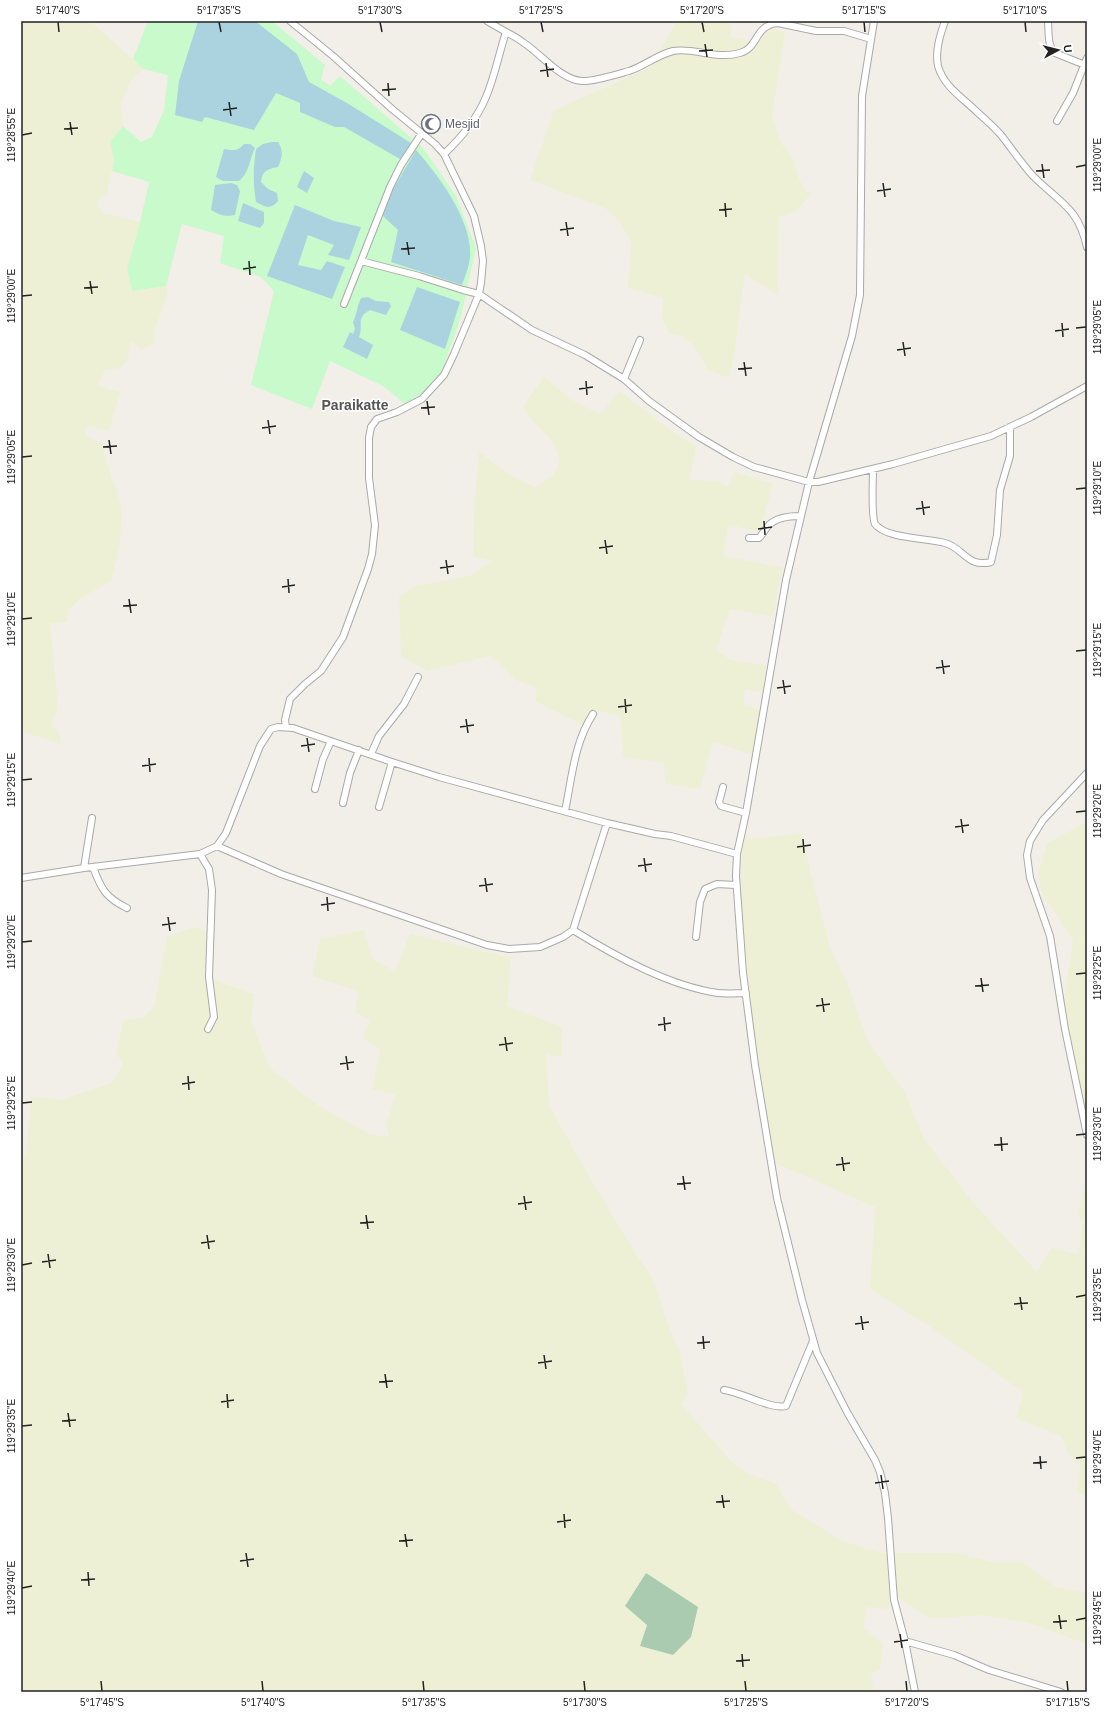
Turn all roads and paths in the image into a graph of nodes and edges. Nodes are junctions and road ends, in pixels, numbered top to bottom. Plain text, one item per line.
1 (290, 21) edge
2 (487, 21) edge
3 (874, 21) edge
4 (945, 21) edge
5 (1048, 21) edge
6 (506, 32) junction
7 (871, 39) junction
8 (1087, 58) edge
9 (1085, 65) junction
10 (1057, 121) dead end
11 (422, 133) junction
12 (444, 154) junction
13 (1087, 247) edge
14 (360, 262) junction
15 (478, 294) junction
16 (344, 304) dead end
17 (640, 340) dead end
18 (624, 378) junction
19 (1087, 386) edge
20 (1010, 427) junction
21 (873, 469) junction
22 (809, 482) junction
23 (800, 516) junction
24 (749, 538) dead end
25 (418, 677) dead end
26 (593, 714) dead end
27 (286, 728) junction
28 (331, 741) junction
29 (359, 750) junction
30 (371, 754) junction
31 (392, 762) junction
32 (1087, 773) edge
33 (723, 787) dead end
34 (314, 789) dead end
35 (343, 803) dead end
36 (380, 806) dead end
37 (565, 812) junction
38 (746, 813) junction
39 (92, 818) dead end
40 (607, 822) junction
41 (217, 846) junction
42 (200, 854) junction
43 (737, 854) junction
44 (93, 867) junction
45 (84, 868) junction
46 (21, 878) edge
47 (736, 885) junction
48 (128, 908) dead end
49 (573, 930) junction
50 (696, 937) dead end
51 (746, 993) junction
52 (208, 1029) dead end
53 (1087, 1135) edge
54 (813, 1341) junction
55 (724, 1390) dead end
56 (905, 1641) junction
57 (915, 1692) edge
58 (1061, 1692) edge

1 - 11 street
2 - 6 street
3 - 7 street
4 - 13 street
5 - 9 street
6 - 7 street
6 - 12 street
7 - 22 street
8 - 9 street
9 - 10 street
11 - 12 street
11 - 14 street
12 - 15 street
14 - 15 street
14 - 16 street
15 - 18 street
15 - 27 street
17 - 18 street
18 - 22 street
19 - 20 street
20 - 21 street
20 - 21 street
21 - 22 street
22 - 23 street
23 - 24 street
23 - 38 street
25 - 30 street
26 - 37 street
27 - 28 street
27 - 41 street
28 - 29 street
28 - 34 street
29 - 30 street
29 - 35 street
30 - 31 street
31 - 36 street
31 - 37 street
32 - 53 street
33 - 38 street
37 - 40 street
38 - 43 street
39 - 45 street
40 - 43 street
40 - 49 street
41 - 42 street
41 - 49 street
42 - 44 street
42 - 52 street
43 - 47 street
44 - 45 street
44 - 48 street
45 - 46 street
47 - 50 street
47 - 51 street
49 - 51 street
51 - 54 street
54 - 55 street
54 - 56 street
56 - 57 street
56 - 58 street

